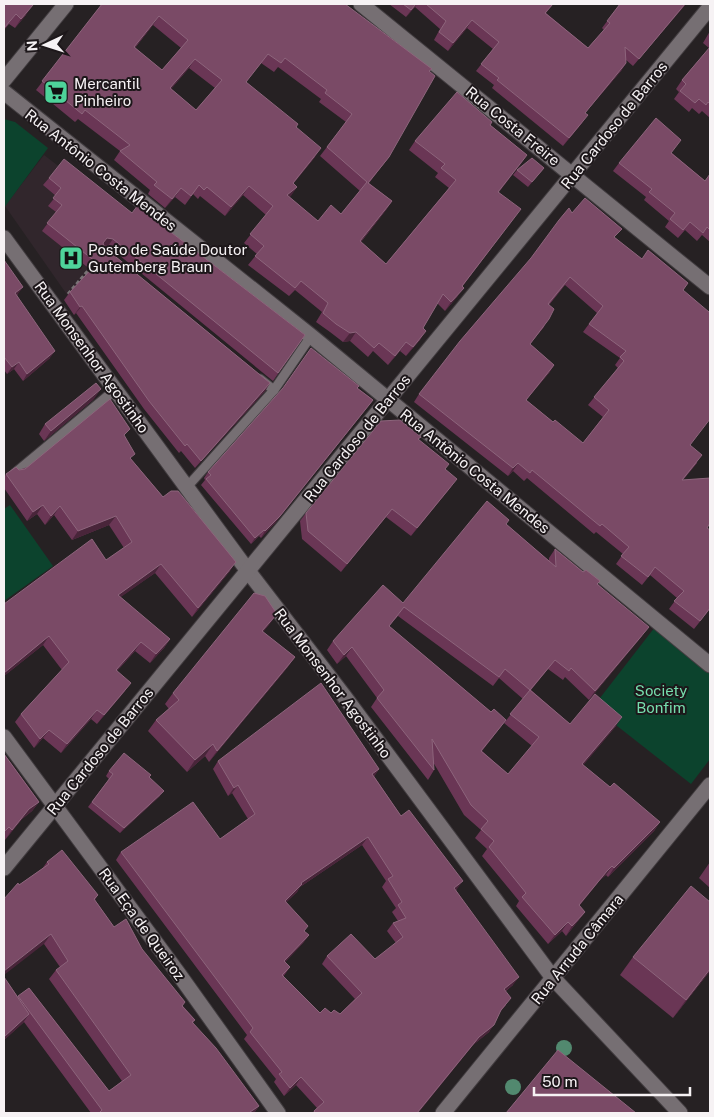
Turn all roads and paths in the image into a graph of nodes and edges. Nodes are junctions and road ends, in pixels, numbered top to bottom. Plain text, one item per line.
1 (66, 4) edge
2 (360, 4) edge
3 (710, 7) edge
4 (4, 80) edge
5 (4, 92) edge
6 (574, 174) junction
7 (4, 238) edge
8 (92, 266) edge
9 (710, 287) edge
10 (56, 308) junction
11 (311, 336) junction
12 (250, 371) edge
13 (116, 389) junction
14 (274, 390) junction
15 (388, 400) junction
16 (16, 473) edge
17 (187, 486) junction
18 (248, 571) junction
19 (710, 665) edge
20 (4, 737) edge
21 (710, 785) edge
22 (55, 806) junction
23 (4, 868) edge
24 (553, 978) junction
25 (278, 1113) edge
26 (443, 1113) edge
27 (680, 1113) edge

1 - 4 street
2 - 6 street, Rua Costa Freire
3 - 6 street, Rua Cardoso de Barros
5 - 11 street, Rua Antônio Costa Mendes
6 - 9 street, Rua Costa Freire
6 - 15 street, Rua Cardoso de Barros
7 - 10 street, Rua Monsenhor Agostinho
8 - 10 path
10 - 13 street, Rua Monsenhor Agostinho
11 - 14 lane
11 - 15 street, Rua Antônio Costa Mendes
12 - 14 lane
13 - 16 lane
13 - 17 street, Rua Monsenhor Agostinho
14 - 17 lane
15 - 18 street, Rua Cardoso de Barros
15 - 19 street, Rua Antônio Costa Mendes
17 - 18 street, Rua Monsenhor Agostinho
18 - 22 street, Rua Cardoso de Barros
18 - 24 street, Rua Monsenhor Agostinho
20 - 22 street, Rua Eça de Queiroz
21 - 24 street, Rua Arruda Câmara
22 - 23 street, Rua Cardoso de Barros
22 - 25 street, Rua Eça de Queiroz
24 - 26 street, Rua Arruda Câmara
24 - 27 street, Rua Monsenhor Agostinho

